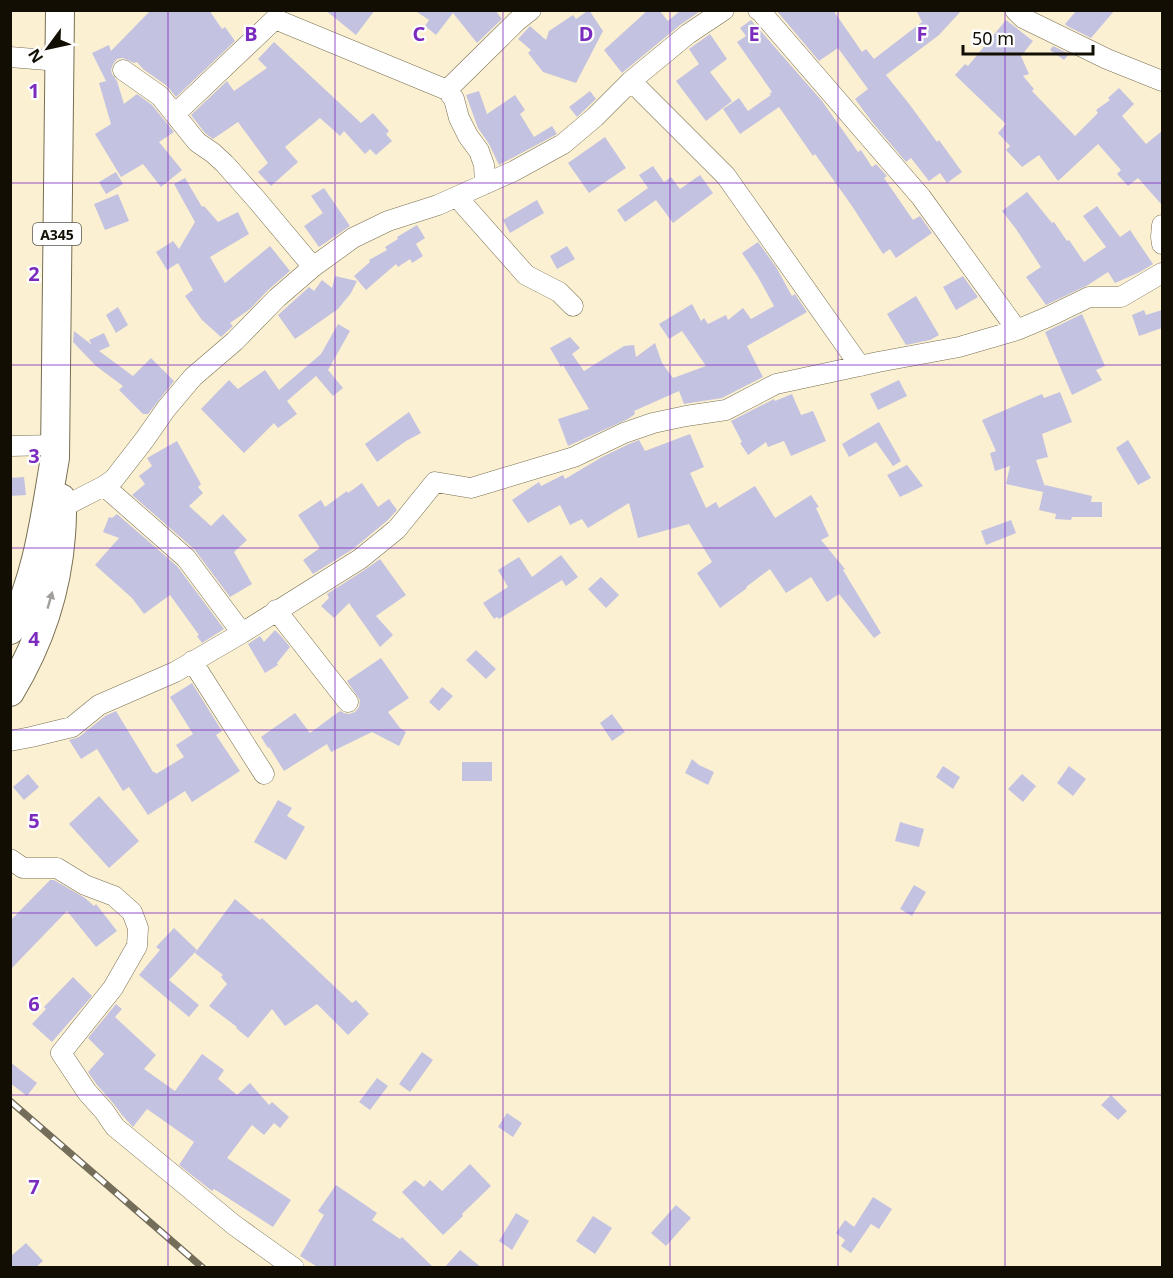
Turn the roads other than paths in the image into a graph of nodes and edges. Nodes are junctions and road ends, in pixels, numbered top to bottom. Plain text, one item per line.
1 (60, 10) edge
2 (531, 10) edge
3 (724, 10) edge
4 (758, 10) edge
5 (1015, 10) edge
6 (10, 57) edge
7 (59, 61) junction
8 (123, 70) dead end
9 (631, 81) junction
10 (1162, 81) edge
11 (447, 90) junction
12 (175, 114) junction
13 (485, 184) junction
14 (457, 196) junction
15 (1162, 225) edge
16 (1162, 244) edge
17 (313, 267) junction
18 (1162, 273) edge
19 (1162, 283) edge
20 (1121, 297) junction
21 (573, 306) dead end
22 (1017, 330) junction
23 (860, 366) junction
24 (10, 446) edge
25 (55, 452) junction
26 (104, 486) junction
27 (63, 507) junction
28 (276, 610) junction
29 (10, 630) edge
30 (242, 633) junction
31 (192, 662) junction
32 (10, 692) edge
33 (348, 702) dead end
34 (10, 741) edge
35 (264, 774) dead end
36 (10, 859) edge
37 (294, 1268) edge

1 - 7 highway, A345
2 - 11 street
3 - 9 street
4 - 22 street
5 - 10 street
6 - 7 street
7 - 25 highway, A345
8 - 12 street
9 - 13 street
9 - 23 street
11 - 12 street
11 - 13 street
12 - 17 street
13 - 14 street
14 - 17 street
14 - 21 street
15 - 16 street
17 - 26 street
18 - 20 street
19 - 20 street
20 - 22 street
22 - 23 street
23 - 28 street
24 - 25 street
25 - 27 highway, A345
25 - 29 highway, A345
26 - 27 street
26 - 30 street
32 -> 27 highway, A345
28 - 30 street
28 - 33 street
30 - 31 street
31 - 34 street
31 - 35 street
36 - 37 street

